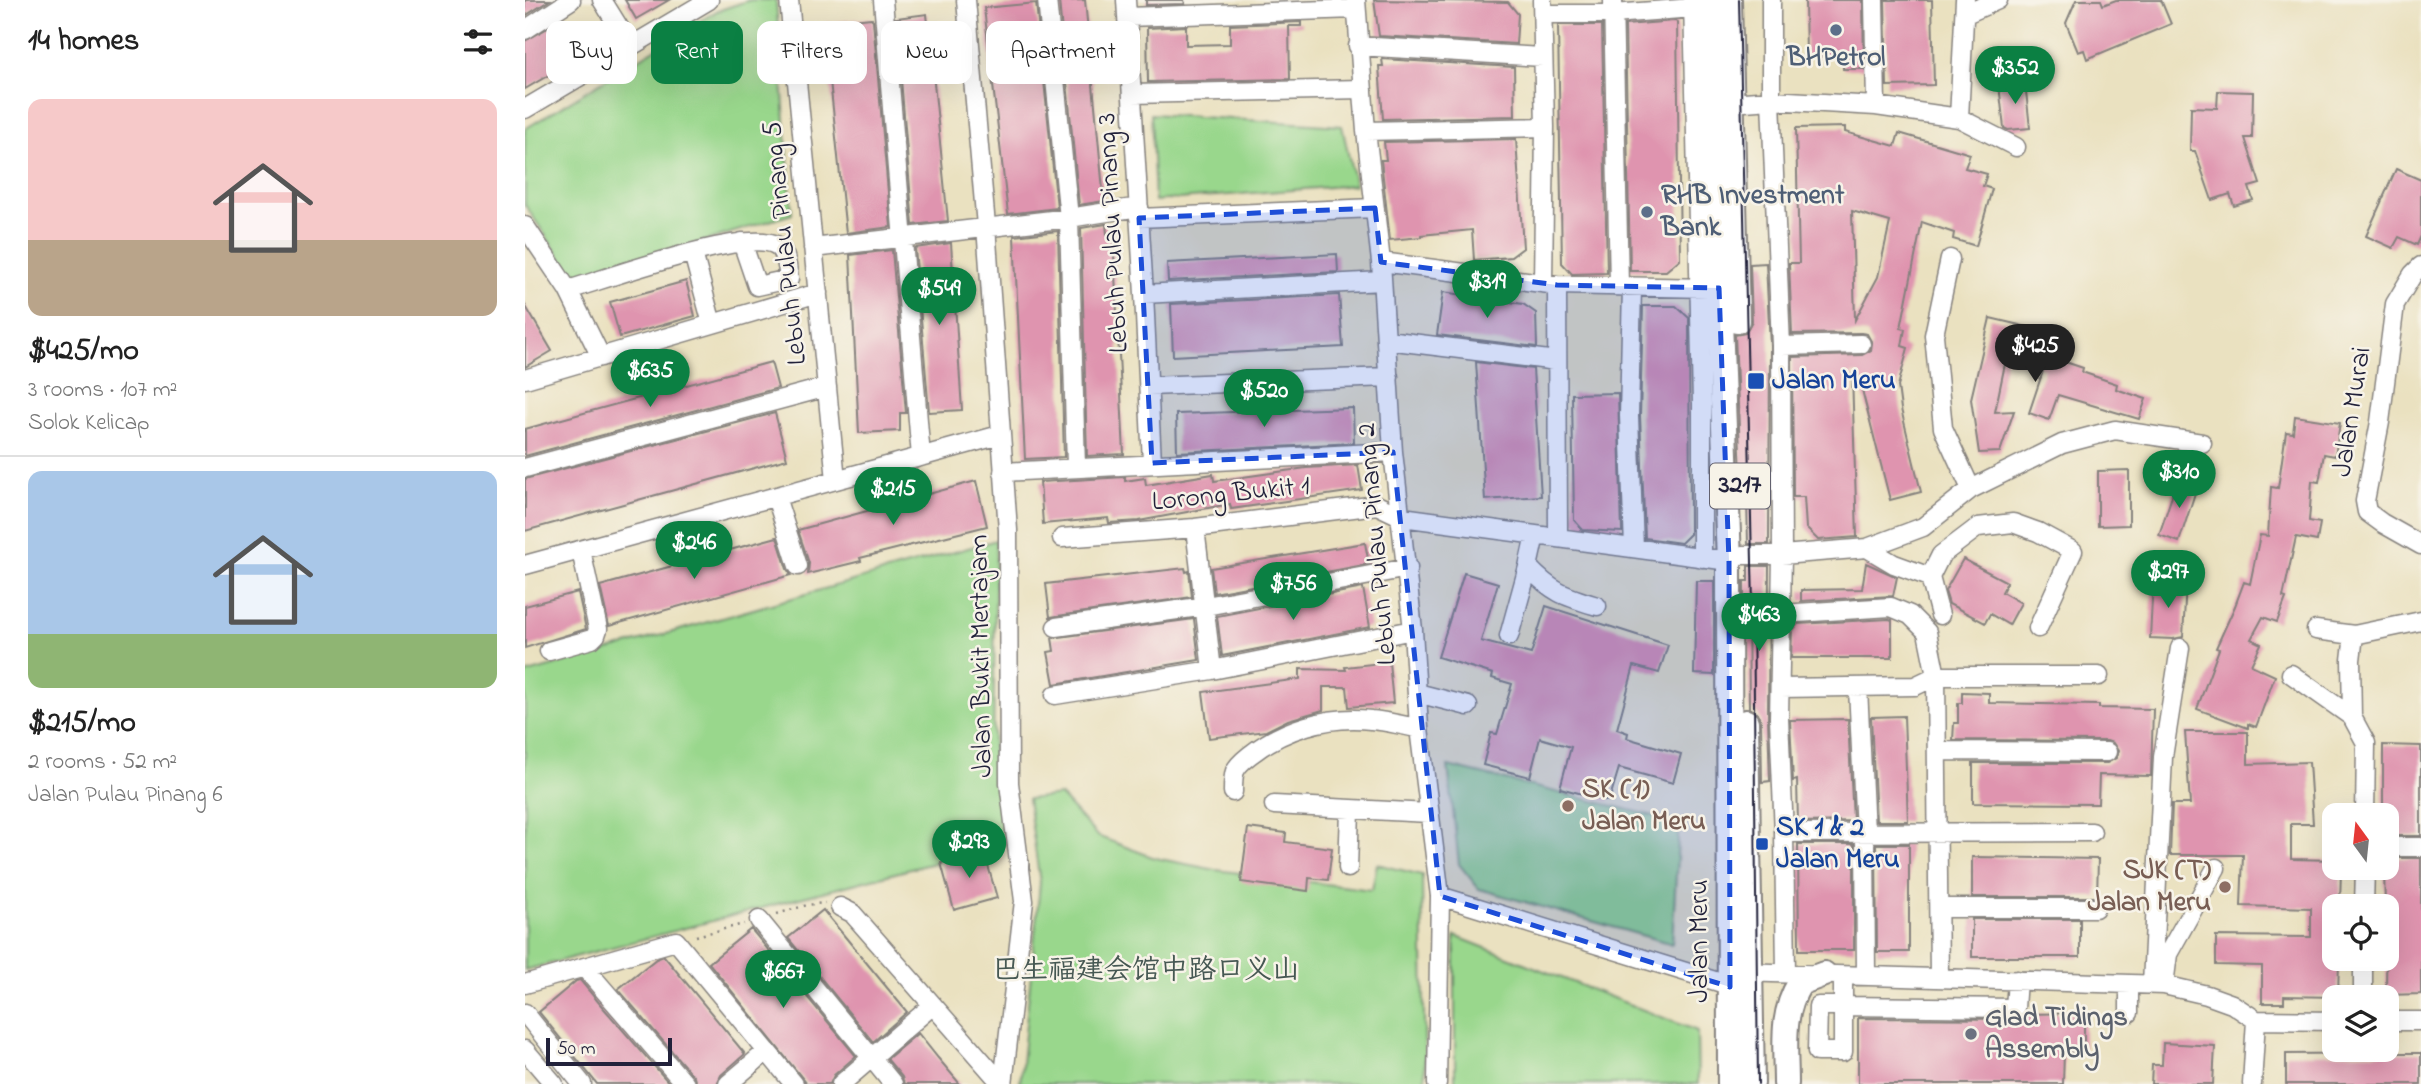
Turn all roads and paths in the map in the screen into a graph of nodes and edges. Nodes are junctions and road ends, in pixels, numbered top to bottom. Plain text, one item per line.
1 (571, 0) edge
2 (602, 0) edge
3 (709, 0) edge
4 (789, 0) edge
5 (883, 0) edge
6 (966, 0) edge
7 (1047, 0) edge
8 (1729, 0) edge
9 (1771, 0) edge
10 (1874, 0) edge
11 (1998, 0) edge
12 (1698, 3) edge
13 (1321, 5) edge
14 (1356, 5) edge
15 (1206, 7) edge
16 (1542, 7) edge
17 (1613, 7) edge
18 (1965, 7) edge
19 (1127, 8) edge
20 (615, 21) edge
21 (525, 30) edge
22 (637, 42) edge
23 (1359, 46) junction
24 (1543, 57) junction
25 (567, 84) edge
26 (1362, 89) junction
27 (1132, 94) junction
28 (1771, 100) junction
29 (1731, 103) junction
30 (1876, 106) junction
31 (525, 109) edge
32 (1959, 118) junction
33 (1545, 127) junction
34 (1366, 131) junction
35 (2016, 146) dead end
36 (1375, 208) junction
37 (1139, 212) junction
38 (1069, 218) junction
39 (525, 226) edge
40 (986, 226) junction
41 (903, 236) junction
42 (742, 242) dead end
43 (813, 248) junction
44 (694, 253) junction
45 (1950, 259) dead end
46 (1381, 262) junction
47 (2421, 266) edge
48 (1382, 281) junction
49 (1550, 284) junction
50 (1625, 287) junction
51 (1708, 288) junction
52 (568, 290) junction
53 (818, 293) junction
54 (1144, 294) junction
55 (712, 324) junction
56 (1387, 340) junction
57 (1861, 344) dead end
58 (1781, 346) junction
59 (601, 357) junction
60 (1557, 361) junction
61 (1389, 377) junction
62 (525, 379) edge
63 (1149, 386) junction
64 (827, 387) junction
65 (1000, 435) junction
66 (2202, 443) dead end
67 (1393, 452) junction
68 (921, 457) junction
69 (1152, 463) junction
70 (1076, 467) junction
71 (525, 468) edge
72 (1003, 472) junction
73 (836, 480) junction
74 (1971, 489) junction
75 (776, 497) junction
76 (1402, 517) junction
77 (1195, 528) junction
78 (1535, 535) junction
79 (1062, 538) dead end
80 (1558, 538) junction
81 (2421, 545) edge
82 (1634, 548) junction
83 (1867, 548) junction
84 (581, 550) junction
85 (1782, 555) junction
86 (1702, 558) junction
87 (1735, 558) junction
88 (525, 565) edge
89 (798, 566) dead end
90 (1408, 568) junction
91 (1528, 568) junction
92 (1930, 577) junction
93 (1206, 606) junction
94 (1597, 606) dead end
95 (1781, 614) junction
96 (1940, 615) dead end
97 (2421, 621) edge
98 (1056, 627) dead end
99 (2038, 628) dead end
100 (1413, 630) junction
101 (2316, 631) dead end
102 (2354, 635) junction
103 (1509, 636) dead end
104 (2180, 648) dead end
105 (549, 651) dead end
106 (1212, 670) junction
107 (2291, 674) dead end
108 (1936, 676) junction
109 (2099, 676) dead end
110 (1781, 688) junction
111 (1858, 688) junction
112 (1417, 693) junction
113 (1055, 695) dead end
114 (1468, 706) dead end
115 (2352, 717) junction
116 (1419, 729) junction
117 (1937, 751) junction
118 (2107, 751) dead end
119 (1233, 792) dead end
120 (2365, 803) edge
121 (1274, 805) dead end
122 (1350, 811) junction
123 (1429, 813) junction
124 (1865, 832) junction
125 (1937, 832) junction
126 (2092, 832) dead end
127 (1784, 833) junction
128 (2399, 846) edge
129 (2421, 847) edge
130 (1348, 868) dead end
131 (2217, 868) dead end
132 (1440, 896) junction
133 (840, 907) dead end
134 (1939, 908) junction
135 (2095, 908) dead end
136 (759, 920) dead end
137 (584, 968) junction
138 (1786, 973) junction
139 (1833, 975) junction
140 (1866, 976) junction
141 (1939, 978) junction
142 (1741, 980) junction
143 (2017, 980) junction
144 (525, 984) edge
145 (2129, 984) junction
146 (2158, 985) junction
147 (933, 1005) junction
148 (525, 1013) edge
149 (2129, 1013) dead end
150 (2256, 1020) junction
151 (1752, 1021) junction
152 (2322, 1021) edge
153 (2399, 1021) edge
154 (2421, 1021) edge
155 (525, 1050) edge
156 (767, 1051) junction
157 (871, 1059) junction
158 (1786, 1074) edge
159 (554, 1084) edge
160 (582, 1084) edge
161 (684, 1084) edge
162 (728, 1084) edge
163 (794, 1084) edge
164 (841, 1084) edge
165 (893, 1084) edge
166 (1003, 1084) edge
167 (1437, 1084) edge
168 (1730, 1084) edge
169 (1752, 1084) edge
170 (2252, 1084) edge

1 - 21 street
2 - 20 street
3 - 22 street
4 - 43 street, Lebuh Pulau Pinang 5
5 - 41 street
6 - 40 street, Jalan Bukit Mertajam
7 - 38 street
8 - 29 highway, Jalan Meru / 3217
9 - 28 street
10 - 30 street
11 - 18 street
12 - 17 street
12 - 51 highway, Jalan Meru / 3217
13 - 14 street
13 - 15 street
14 - 23 street, Lebuh Pulau Pinang 2
15 - 19 street
16 - 17 street
16 - 24 street
17 - 50 street
18 - 32 street
19 - 27 street, Lebuh Pulau Pinang 3
23 - 24 street
23 - 26 street, Lebuh Pulau Pinang 2
24 - 33 street
25 - 31 street
26 - 27 street
26 - 34 street, Lebuh Pulau Pinang 2
27 - 37 street, Lebuh Pulau Pinang 3
28 - 29 street
28 - 30 street
28 - 58 street
29 - 87 highway, Jalan Meru / 3217
30 - 32 street
32 - 35 street
33 - 34 street
33 - 49 street
34 - 36 street, Lebuh Pulau Pinang 2
36 - 37 street
36 - 46 street, Lebuh Pulau Pinang 2
37 - 38 street
37 - 54 street, Lebuh Pulau Pinang 3
38 - 40 street
38 - 70 street
39 - 52 street
40 - 41 street
40 - 65 street, Jalan Bukit Mertajam
41 - 43 street
41 - 68 street
42 - 44 street
43 - 53 street, Lebuh Pulau Pinang 5
44 - 52 street
44 - 55 street
45 - 74 street
46 - 48 street, Lebuh Pulau Pinang 2
46 - 49 street
47 - 81 street, Jalan Murai
48 - 54 street
48 - 56 street, Lebuh Pulau Pinang 2
49 - 50 street
49 - 60 street
50 - 51 street
50 - 82 street
51 - 86 street
51 - 87 highway, Jalan Meru / 3217
52 - 59 street
53 - 55 street
53 - 64 street, Lebuh Pulau Pinang 5
54 - 63 street, Lebuh Pulau Pinang 3
55 - 59 street
56 - 60 street
56 - 61 street, Lebuh Pulau Pinang 2
57 - 58 street
58 - 85 street
59 - 62 street
60 - 80 street
61 - 63 street
61 - 67 street, Lebuh Pulau Pinang 2
63 - 69 street, Lebuh Pulau Pinang 3
64 - 71 street
64 - 73 street, Lebuh Pulau Pinang 5
65 - 68 street
65 - 72 street, Jalan Bukit Mertajam
66 - 74 street, Lorong Bukit 1
67 - 69 street
67 - 76 street, Lebuh Pulau Pinang 2
68 - 73 street
69 - 70 street
70 - 72 street
72 - 166 street, Jalan Bukit Mertajam
73 - 75 street
74 - 83 street, Lorong Bukit 1
75 - 84 street
75 - 89 street
76 - 77 street, Lorong Bukit 1
76 - 78 street, Lorong Bukit 1
76 - 90 street, Lebuh Pulau Pinang 2
77 - 79 street, Lorong Bukit 1
77 - 93 street
78 - 80 street, Lorong Bukit 1
78 - 91 street
80 - 82 street, Lorong Bukit 1
82 - 86 street, Lorong Bukit 1
83 - 85 street, Lorong Bukit 1
83 - 92 street
84 - 88 street
84 - 105 street
85 - 87 street, Lorong Bukit 1
85 - 95 street
86 - 87 street, Lorong Bukit 1
87 - 142 highway, Jalan Meru / 3217
90 - 93 street
90 - 100 street, Lebuh Pulau Pinang 2
91 - 94 street
91 - 103 street
92 - 96 street
92 - 99 street
93 - 98 street
93 - 106 street
95 - 108 street
95 - 110 street
97 - 102 street
100 - 106 street
100 - 112 street, Lebuh Pulau Pinang 2
101 - 102 street
102 - 115 street
104 - 146 street
106 - 113 street
107 - 115 street
108 - 109 street
108 - 111 street
108 - 117 street
110 - 111 street
110 - 127 street
111 - 124 street
112 - 114 street
112 - 116 street, Lebuh Pulau Pinang 2
115 - 120 street
116 - 119 street
116 - 123 street, Lebuh Pulau Pinang 2
117 - 118 street
117 - 125 street
121 - 122 street
122 - 123 street
122 - 130 street
123 - 132 street, Lebuh Pulau Pinang 2
124 - 125 street
124 - 127 street
124 - 140 street
125 - 126 street
125 - 134 street
127 - 138 street
128 - 129 street
131 - 146 street
132 - 142 street
132 - 167 street, Lebuh Pulau Pinang 2
133 - 147 street
134 - 135 street
134 - 141 street
136 - 157 street
137 - 144 street
137 - 156 street
137 - 161 street
138 - 139 street
138 - 142 street
139 - 140 street
139 - 143 street
139 - 158 highway
140 - 141 street
141 - 143 street
142 - 151 highway, Jalan Meru / 3217
142 - 168 highway, Jalan Meru / 3217
143 - 145 street
145 - 146 street
145 - 149 street
146 - 150 street
147 - 157 street
147 - 166 street
148 - 160 street
150 - 152 street
150 - 170 street
151 - 158 highway
151 - 169 highway, Jalan Meru / 3217
153 - 154 street
155 - 159 street
156 - 162 street
156 - 163 street
157 - 164 street
157 - 165 street

